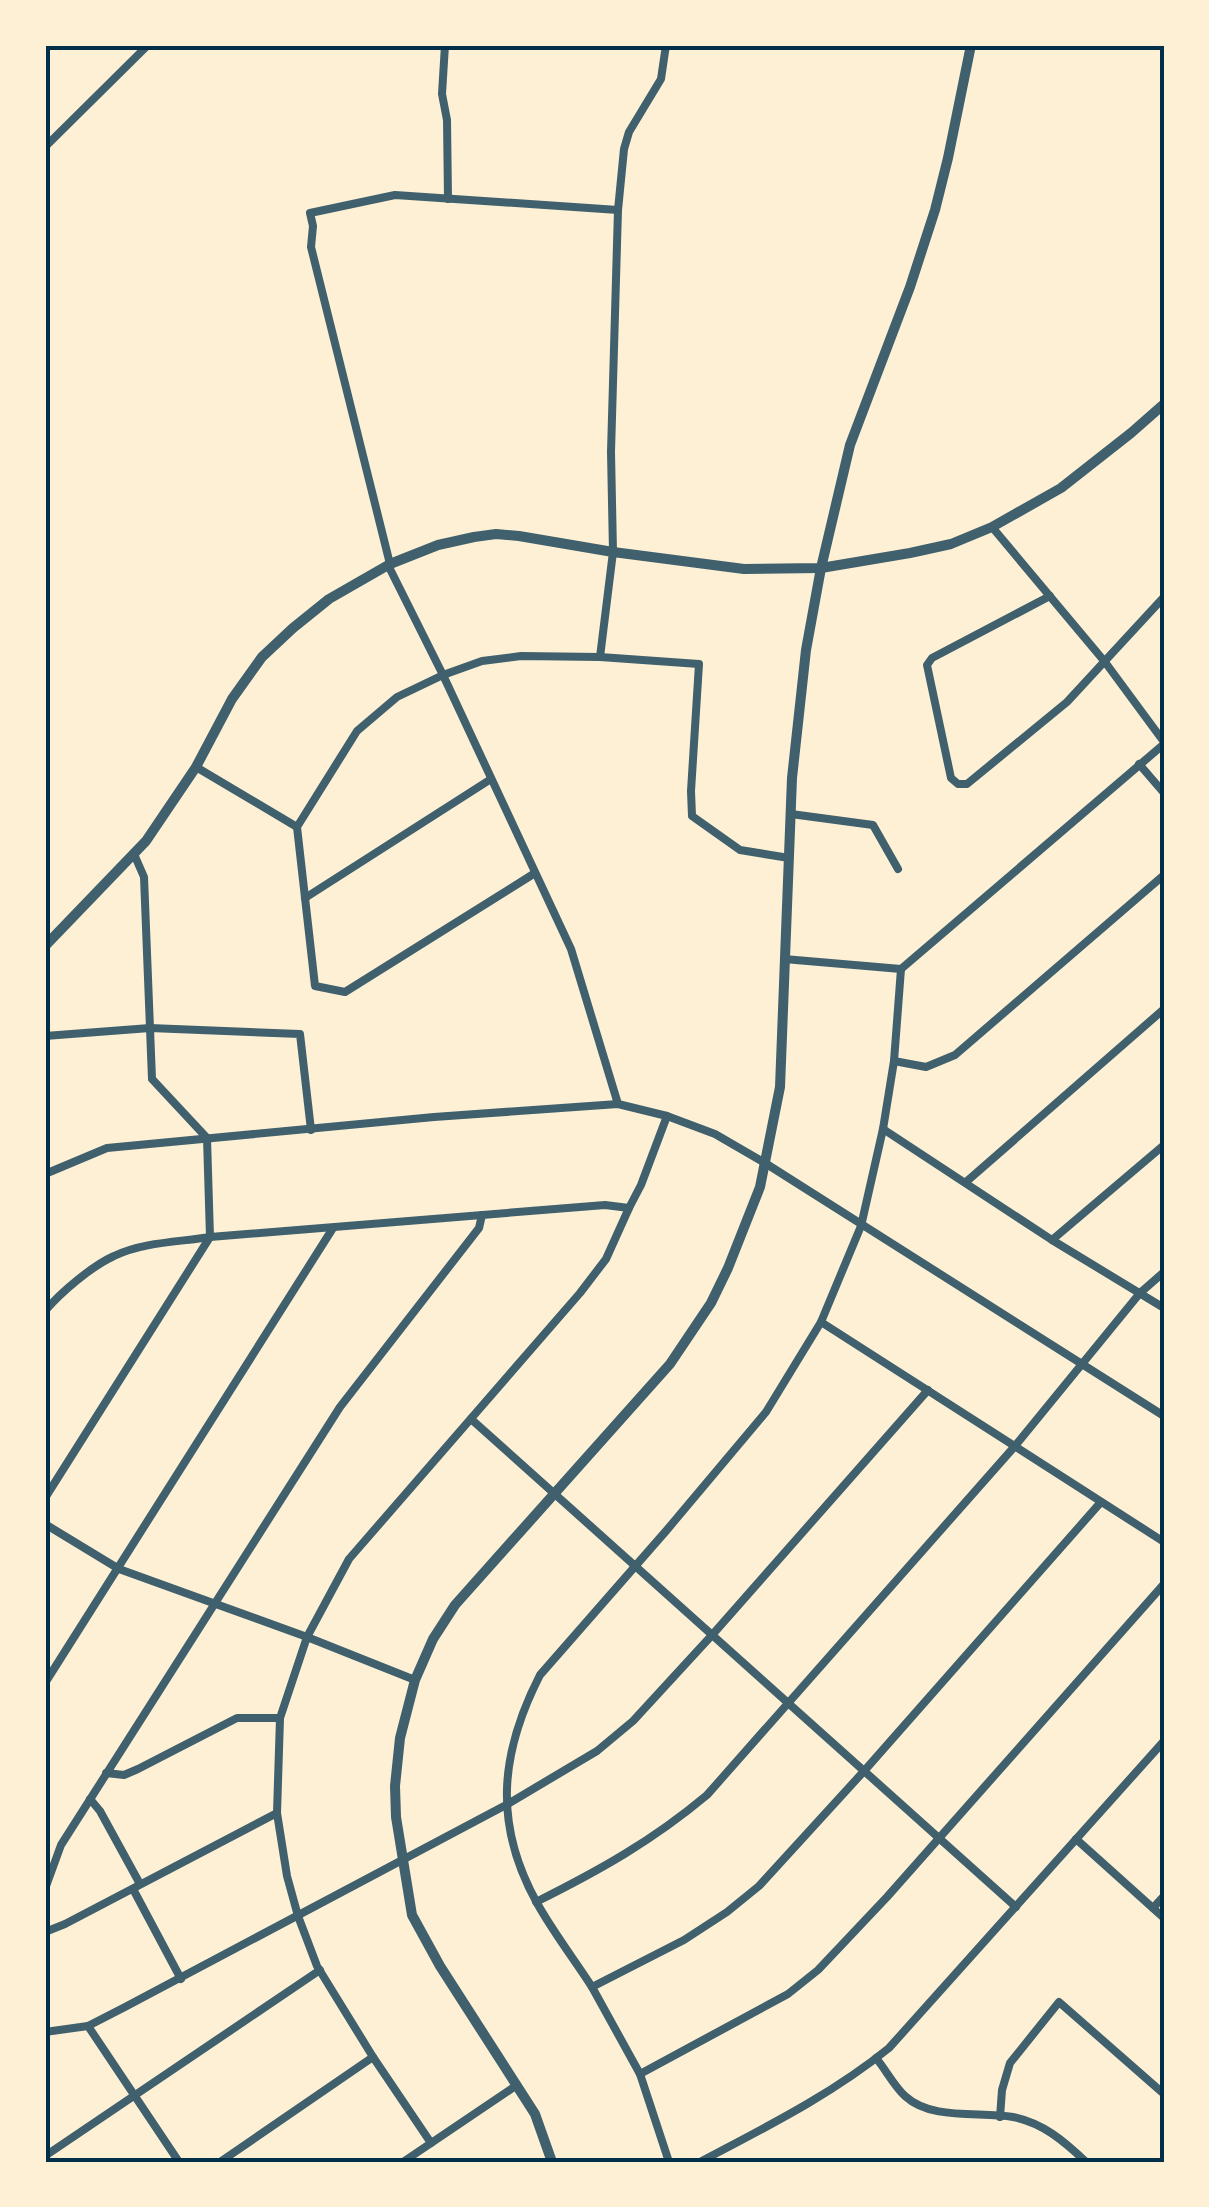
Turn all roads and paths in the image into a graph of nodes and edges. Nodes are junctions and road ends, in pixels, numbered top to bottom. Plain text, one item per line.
1 (148, 45) edge
2 (446, 45) edge
3 (666, 45) edge
4 (971, 45) edge
5 (45, 148) edge
6 (448, 199) junction
7 (618, 210) junction
8 (1164, 404) edge
9 (992, 526) junction
10 (614, 552) junction
11 (389, 564) junction
12 (821, 568) junction
13 (1050, 596) junction
14 (1164, 597) edge
15 (600, 658) junction
16 (1105, 662) junction
17 (442, 674) junction
18 (1164, 742) edge
19 (1140, 764) junction
20 (196, 767) junction
21 (491, 779) junction
22 (1164, 793) edge
23 (791, 814) junction
24 (297, 827) junction
25 (134, 854) junction
26 (788, 858) junction
27 (898, 869) dead end
28 (535, 873) junction
29 (1164, 875) edge
30 (305, 898) junction
31 (45, 946) edge
32 (784, 959) junction
33 (901, 969) junction
34 (1164, 1009) edge
35 (150, 1028) junction
36 (45, 1036) edge
37 (894, 1061) junction
38 (618, 1104) junction
39 (668, 1116) junction
40 (883, 1129) junction
41 (311, 1130) junction
42 (207, 1138) junction
43 (1164, 1145) edge
44 (765, 1163) junction
45 (45, 1174) edge
46 (966, 1182) junction
47 (629, 1208) junction
48 (482, 1215) junction
49 (862, 1226) junction
50 (332, 1228) junction
51 (210, 1237) junction
52 (1052, 1240) junction
53 (1164, 1272) edge
54 (1140, 1293) junction
55 (1164, 1308) edge
56 (45, 1311) edge
57 (821, 1322) junction
58 (1082, 1365) junction
59 (928, 1390) junction
60 (1164, 1416) edge
61 (471, 1419) junction
62 (1015, 1446) junction
63 (555, 1492) junction
64 (45, 1498) edge
65 (1101, 1502) junction
66 (45, 1524) edge
67 (1164, 1542) edge
68 (635, 1564) junction
69 (119, 1569) junction
70 (1164, 1584) edge
71 (216, 1605) junction
72 (713, 1634) junction
73 (307, 1637) junction
74 (415, 1680) junction
75 (45, 1683) edge
76 (790, 1702) junction
77 (280, 1718) junction
78 (1164, 1741) edge
79 (865, 1770) junction
80 (106, 1773) junction
81 (90, 1798) junction
82 (506, 1805) junction
83 (277, 1813) junction
84 (939, 1838) junction
85 (1076, 1839) junction
86 (403, 1859) junction
87 (137, 1886) junction
88 (45, 1889) edge
89 (1164, 1896) edge
90 (536, 1902) junction
91 (1016, 1907) junction
92 (1153, 1908) junction
93 (298, 1916) junction
94 (1164, 1918) edge
95 (45, 1932) edge
96 (320, 1970) junction
97 (180, 1979) junction
98 (592, 1987) junction
99 (88, 2026) junction
100 (45, 2032) edge
101 (373, 2057) junction
102 (876, 2058) junction
103 (640, 2074) junction
104 (517, 2084) junction
105 (1164, 2094) edge
106 (134, 2097) junction
107 (1000, 2117) junction
108 (432, 2142) junction
109 (45, 2156) edge
110 (179, 2162) edge
111 (220, 2162) edge
112 (403, 2162) edge
113 (552, 2162) edge
114 (669, 2162) edge
115 (700, 2162) edge
116 (1086, 2162) edge

1 - 5 street
2 - 6 street
3 - 7 street
4 - 12 street
6 - 7 street
6 - 11 street
7 - 10 street
8 - 9 street
9 - 12 street
9 - 13 street
10 - 11 street
10 - 12 street
10 - 15 street
11 - 17 street
11 - 20 street
12 - 23 street
13 - 16 street
13 - 16 street
14 - 16 street
15 - 17 street
15 - 26 street
16 - 18 street
17 - 21 street
17 - 24 street
18 - 19 street
19 - 22 street
19 - 33 street
20 - 24 street
20 - 25 street
21 - 28 street
21 - 30 street
23 - 26 street
23 - 27 street
24 - 30 street
25 - 31 street
25 - 35 street
26 - 32 street
28 - 30 street
28 - 38 street
29 - 37 street
32 - 33 street
32 - 44 street
33 - 37 street
34 - 46 street
35 - 36 street
35 - 41 street
35 - 42 street
37 - 40 street
38 - 39 street
38 - 41 street
39 - 44 street
39 - 47 street
40 - 46 street
40 - 49 street
41 - 42 street
42 - 45 street
42 - 51 street
43 - 52 street
44 - 49 street
44 - 63 street
46 - 52 street
47 - 48 street
47 - 61 street
48 - 50 street
48 - 71 street
49 - 57 street
49 - 58 street
50 - 51 street
50 - 69 street
51 - 56 street
51 - 64 street
52 - 54 street
53 - 54 street
54 - 55 street
54 - 58 street
57 - 59 street
57 - 68 street
58 - 60 street
58 - 62 street
59 - 62 street
59 - 72 street
61 - 63 street
61 - 73 street
62 - 65 street
62 - 76 street
63 - 68 street
63 - 74 street
65 - 67 street
65 - 79 street
66 - 69 street
68 - 72 street
68 - 82 street
69 - 71 street
69 - 75 street
70 - 84 street
71 - 73 street
71 - 80 street
72 - 76 street
72 - 82 street
73 - 74 street
73 - 77 street
74 - 86 street
76 - 79 street
76 - 90 street
77 - 80 street
77 - 83 street
78 - 85 street
79 - 84 street
79 - 98 street
80 - 81 street
81 - 87 street
81 - 88 street
82 - 86 street
82 - 90 street
83 - 87 street
83 - 93 street
84 - 91 street
84 - 103 street
85 - 91 street
85 - 92 street
86 - 93 street
86 - 104 street
87 - 95 street
87 - 97 street
89 - 92 street
90 - 98 street
91 - 102 street
92 - 94 street
93 - 96 street
93 - 97 street
96 - 101 street
96 - 106 street
97 - 99 street
98 - 103 street
99 - 100 street
99 - 106 street
101 - 108 street
101 - 111 street
102 - 107 street
102 - 115 street
103 - 114 street
104 - 108 street
104 - 113 street
105 - 107 street
106 - 109 street
106 - 110 street
107 - 116 street
108 - 112 street

